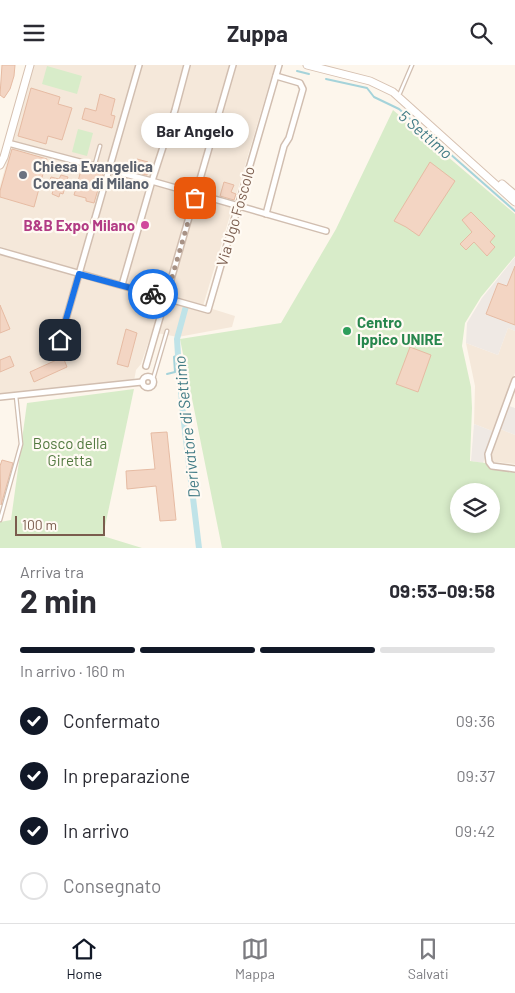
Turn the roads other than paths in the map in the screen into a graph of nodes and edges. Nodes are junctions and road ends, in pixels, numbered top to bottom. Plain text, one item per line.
1 (30, 65) edge
2 (139, 65) edge
3 (187, 65) edge
4 (233, 65) edge
5 (279, 65) edge
6 (307, 65) edge
7 (324, 65) edge
8 (412, 65) edge
9 (276, 75) junction
10 (400, 93) junction
11 (8, 143) junction
12 (100, 146) dead end
13 (2, 159) edge
14 (0, 165) edge
15 (94, 166) junction
16 (109, 170) junction
17 (152, 181) junction
18 (196, 194) junction
19 (515, 195) edge
20 (515, 202) edge
21 (238, 205) junction
22 (266, 214) junction
23 (326, 231) dead end
24 (0, 251) edge
25 (79, 274) junction
26 (122, 285) junction
27 (166, 298) junction
28 (167, 331) dead end
29 (46, 338) dead end
30 (146, 366) dead end
31 (153, 379) junction
32 (515, 380) edge
33 (142, 382) junction
34 (16, 396) junction
35 (0, 397) edge
36 (515, 469) edge
37 (0, 520) edge

1 - 11 main road
2 - 16 street
3 - 17 street
4 - 18 street
5 - 9 street, Via Ugo Foscolo
6 - 20 main road
7 - 10 main road
8 - 10 lane
9 - 21 street, Via Ugo Foscolo
9 - 22 street
10 - 19 main road
11 - 13 main road
11 - 15 street
12 - 15 lane
13 - 14 main road
15 - 16 street
16 - 17 street
16 - 25 street
17 - 18 street
17 - 26 street
18 - 21 street
18 - 27 street
21 - 22 street
21 - 27 street, Via Ugo Foscolo
22 - 23 street
24 - 25 street
25 - 26 street
25 - 29 street
26 - 27 street
27 - 30 street
28 - 31 lane
31 - 33 street
31 - 33 street
32 - 36 street
33 - 34 street
34 - 35 street
34 - 37 lane

